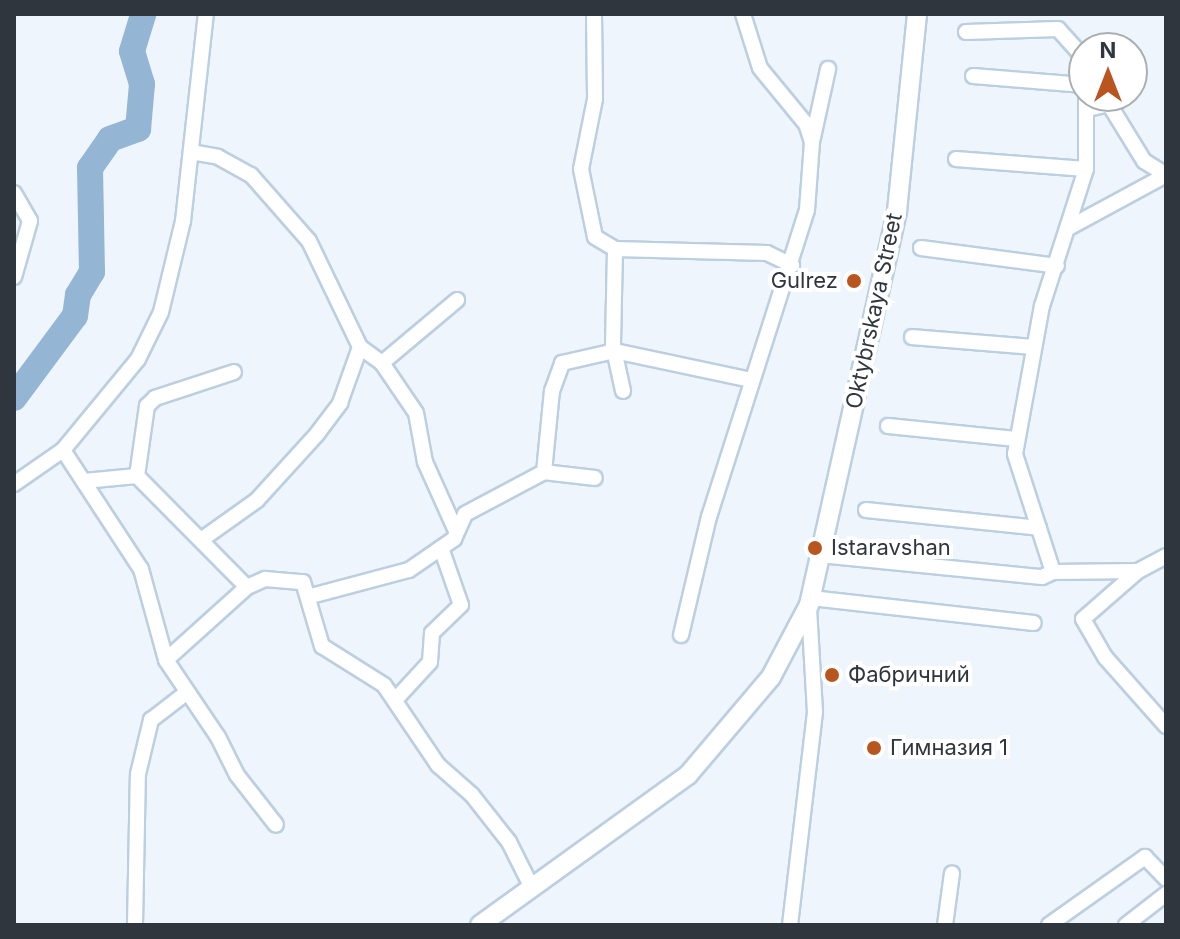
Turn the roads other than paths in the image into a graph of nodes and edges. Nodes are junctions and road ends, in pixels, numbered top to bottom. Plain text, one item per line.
1 (206, 14) edge
2 (594, 14) edge
3 (743, 14) edge
4 (917, 14) edge
5 (966, 32) dead end
6 (1068, 40) edge
7 (828, 69) dead end
8 (973, 76) dead end
9 (1068, 84) edge
10 (1087, 112) edge
11 (1114, 112) edge
12 (812, 142) junction
13 (191, 152) junction
14 (956, 159) dead end
15 (1086, 169) junction
16 (1166, 175) edge
17 (14, 193) edge
18 (1070, 227) junction
19 (921, 248) dead end
20 (615, 249) junction
21 (792, 265) junction
22 (1057, 266) junction
23 (14, 277) edge
24 (457, 300) dead end
25 (912, 337) dead end
26 (360, 347) junction
27 (1033, 347) junction
28 (615, 351) junction
29 (382, 363) junction
30 (234, 372) dead end
31 (752, 380) junction
32 (623, 391) dead end
33 (888, 426) dead end
34 (1016, 439) junction
35 (63, 450) junction
36 (544, 472) junction
37 (137, 476) junction
38 (595, 478) dead end
39 (84, 481) junction
40 (14, 484) edge
41 (866, 510) dead end
42 (1039, 528) junction
43 (457, 531) junction
44 (201, 540) junction
45 (441, 548) junction
46 (820, 555) junction
47 (1166, 556) edge
48 (1138, 571) junction
49 (1053, 572) junction
50 (247, 587) junction
51 (311, 596) junction
52 (810, 601) junction
53 (1034, 623) dead end
54 (681, 635) dead end
55 (166, 660) junction
56 (186, 693) junction
57 (396, 699) junction
58 (1166, 726) edge
59 (276, 825) dead end
60 (952, 873) dead end
61 (1166, 879) edge
62 (532, 888) junction
63 (1166, 894) edge
64 (135, 925) edge
65 (480, 925) edge
66 (790, 925) edge
67 (945, 925) edge
68 (1049, 925) edge
69 (1126, 925) edge

1 - 13 street
2 - 20 street
3 - 12 street
4 - 46 main road, Oktybrskaya Street
5 - 6 street
7 - 12 street
8 - 9 street
10 - 15 street
11 - 16 street
12 - 21 street
13 - 26 street
13 - 35 street
14 - 15 street
15 - 18 street
16 - 18 street
17 - 23 street
18 - 22 street
19 - 22 street
20 - 21 street
20 - 28 street
21 - 31 street
22 - 27 street
24 - 29 street
25 - 27 street
26 - 29 street
26 - 44 street
27 - 34 street
28 - 31 street
28 - 32 street
28 - 36 street
29 - 43 street
30 - 37 street
31 - 54 street
33 - 34 street
34 - 42 street
35 - 39 street
35 - 40 street
36 - 38 street
36 - 43 street
37 - 39 street
37 - 44 street
39 - 55 street
41 - 42 street
42 - 49 street
43 - 45 street
44 - 50 street
45 - 51 street
45 - 57 street
46 - 49 street
46 - 52 main road, Oktybrskaya Street
47 - 48 street
48 - 49 street
48 - 58 street
50 - 51 street
50 - 55 street
51 - 57 street
52 - 53 street
52 - 62 main road, Oktybrskaya Street
52 - 66 street
55 - 56 street
56 - 59 street
56 - 64 street
57 - 62 street
60 - 67 street
61 - 68 street
62 - 65 main road, Oktybrskaya Street
63 - 69 street

